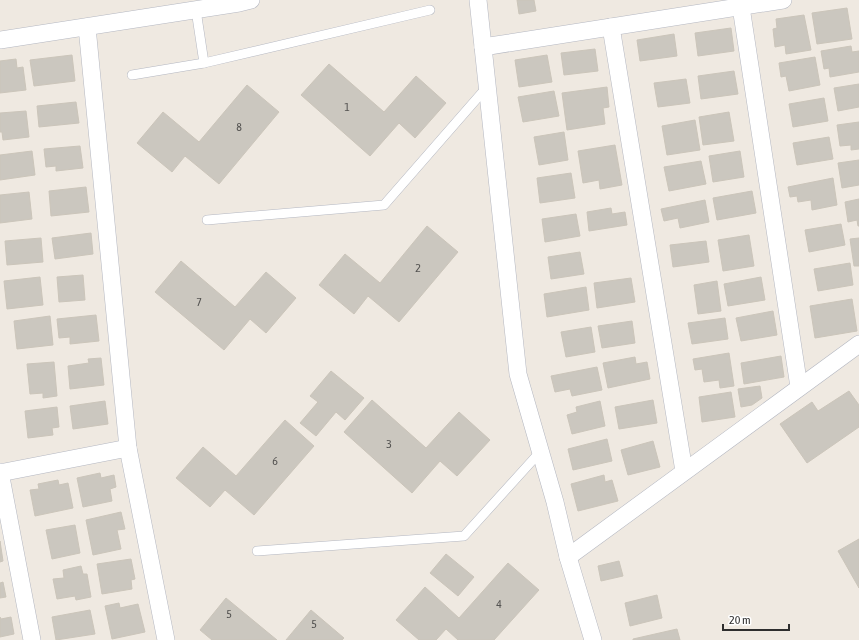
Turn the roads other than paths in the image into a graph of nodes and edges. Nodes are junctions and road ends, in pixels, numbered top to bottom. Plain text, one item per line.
1 (251, 0) edge
2 (478, 0) edge
3 (783, 0) edge
4 (741, 7) junction
5 (196, 10) junction
6 (430, 10) dead end
7 (87, 27) junction
8 (611, 27) junction
9 (0, 40) edge
10 (483, 47) junction
11 (204, 63) junction
12 (132, 74) dead end
13 (487, 87) junction
14 (207, 220) dead end
15 (859, 344) edge
16 (799, 387) junction
17 (128, 448) junction
18 (540, 452) junction
19 (684, 471) junction
20 (0, 472) edge
21 (257, 551) dead end
22 (568, 557) junction
23 (32, 640) edge
24 (166, 640) edge
25 (593, 640) edge

1 - 5 street
2 - 10 street
3 - 4 street
4 - 8 street
4 - 16 street
5 - 7 street
5 - 11 lane
6 - 11 lane
7 - 9 street
7 - 17 street
8 - 10 street
8 - 19 street
10 - 13 street
11 - 12 lane
13 - 14 lane
13 - 18 street
15 - 16 street
16 - 19 street
17 - 20 street
17 - 24 street
18 - 21 lane
18 - 22 street
19 - 22 street
20 - 23 street
22 - 25 street

